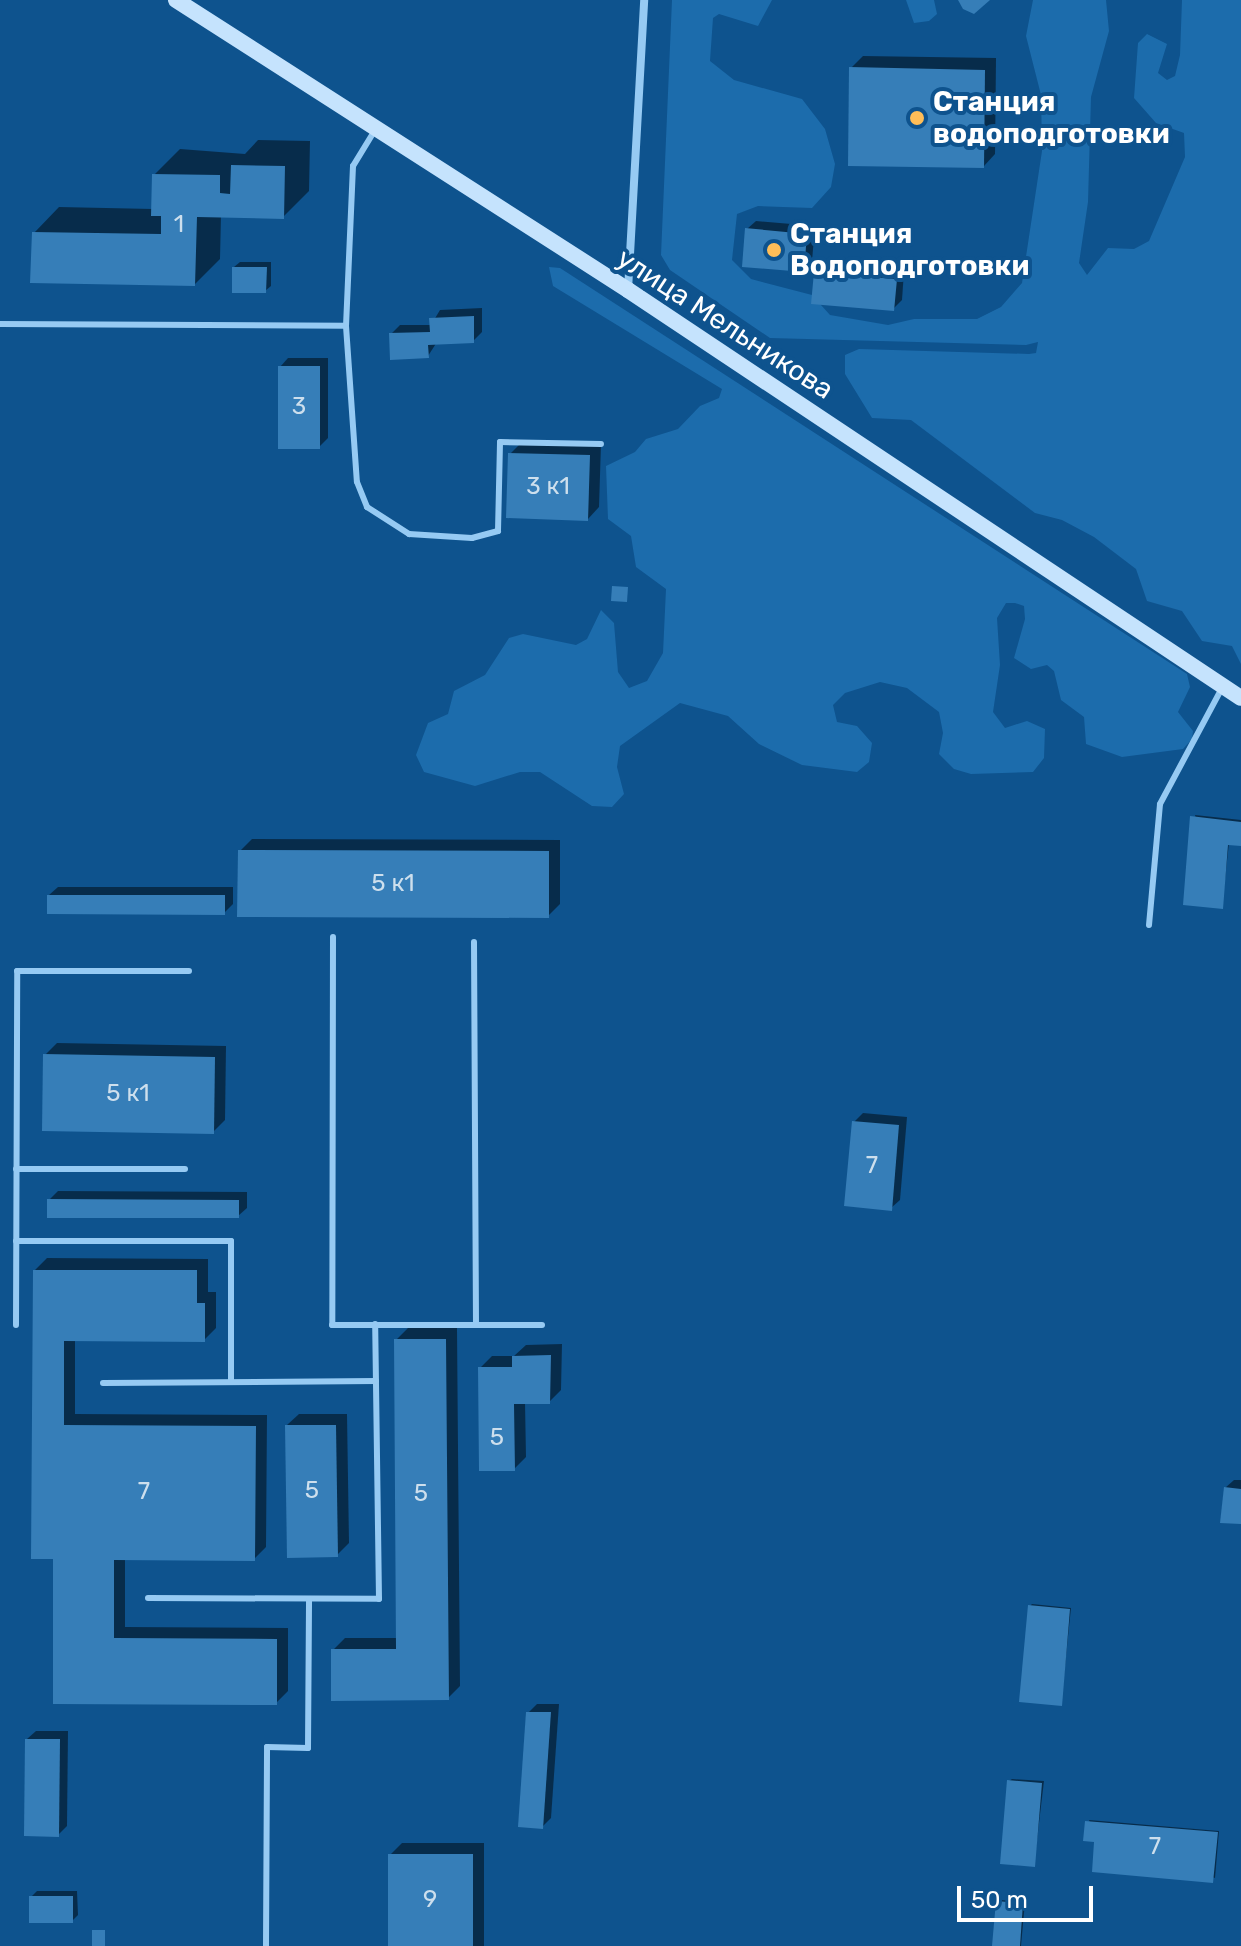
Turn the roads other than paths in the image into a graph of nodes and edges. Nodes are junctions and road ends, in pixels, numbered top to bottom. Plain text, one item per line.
1 (176, 0) edge
2 (644, 0) edge
3 (375, 130) junction
4 (628, 290) junction
5 (0, 324) edge
6 (346, 326) junction
7 (601, 444) dead end
8 (1223, 686) junction
9 (1241, 698) edge
10 (1149, 925) dead end
11 (333, 937) dead end
12 (474, 942) dead end
13 (189, 971) dead end
14 (16, 1169) junction
15 (185, 1169) dead end
16 (16, 1241) junction
17 (375, 1324) junction
18 (16, 1325) dead end
19 (476, 1325) junction
20 (542, 1325) dead end
21 (376, 1381) junction
22 (231, 1382) junction
23 (103, 1383) dead end
24 (148, 1598) dead end
25 (309, 1599) junction
26 (266, 1946) edge

1 - 3 street, улица Мельникова
2 - 4 street
3 - 4 street, улица Мельникова
3 - 6 lane
4 - 8 street, улица Мельникова
5 - 6 lane
6 - 7 lane
8 - 9 street, улица Мельникова
8 - 10 lane
11 - 17 lane
12 - 19 lane
13 - 14 lane
14 - 15 lane
14 - 16 lane
16 - 18 lane
16 - 22 lane
17 - 19 lane
17 - 21 lane
19 - 20 lane
21 - 22 lane
21 - 25 lane
22 - 23 lane
24 - 25 lane
25 - 26 lane

